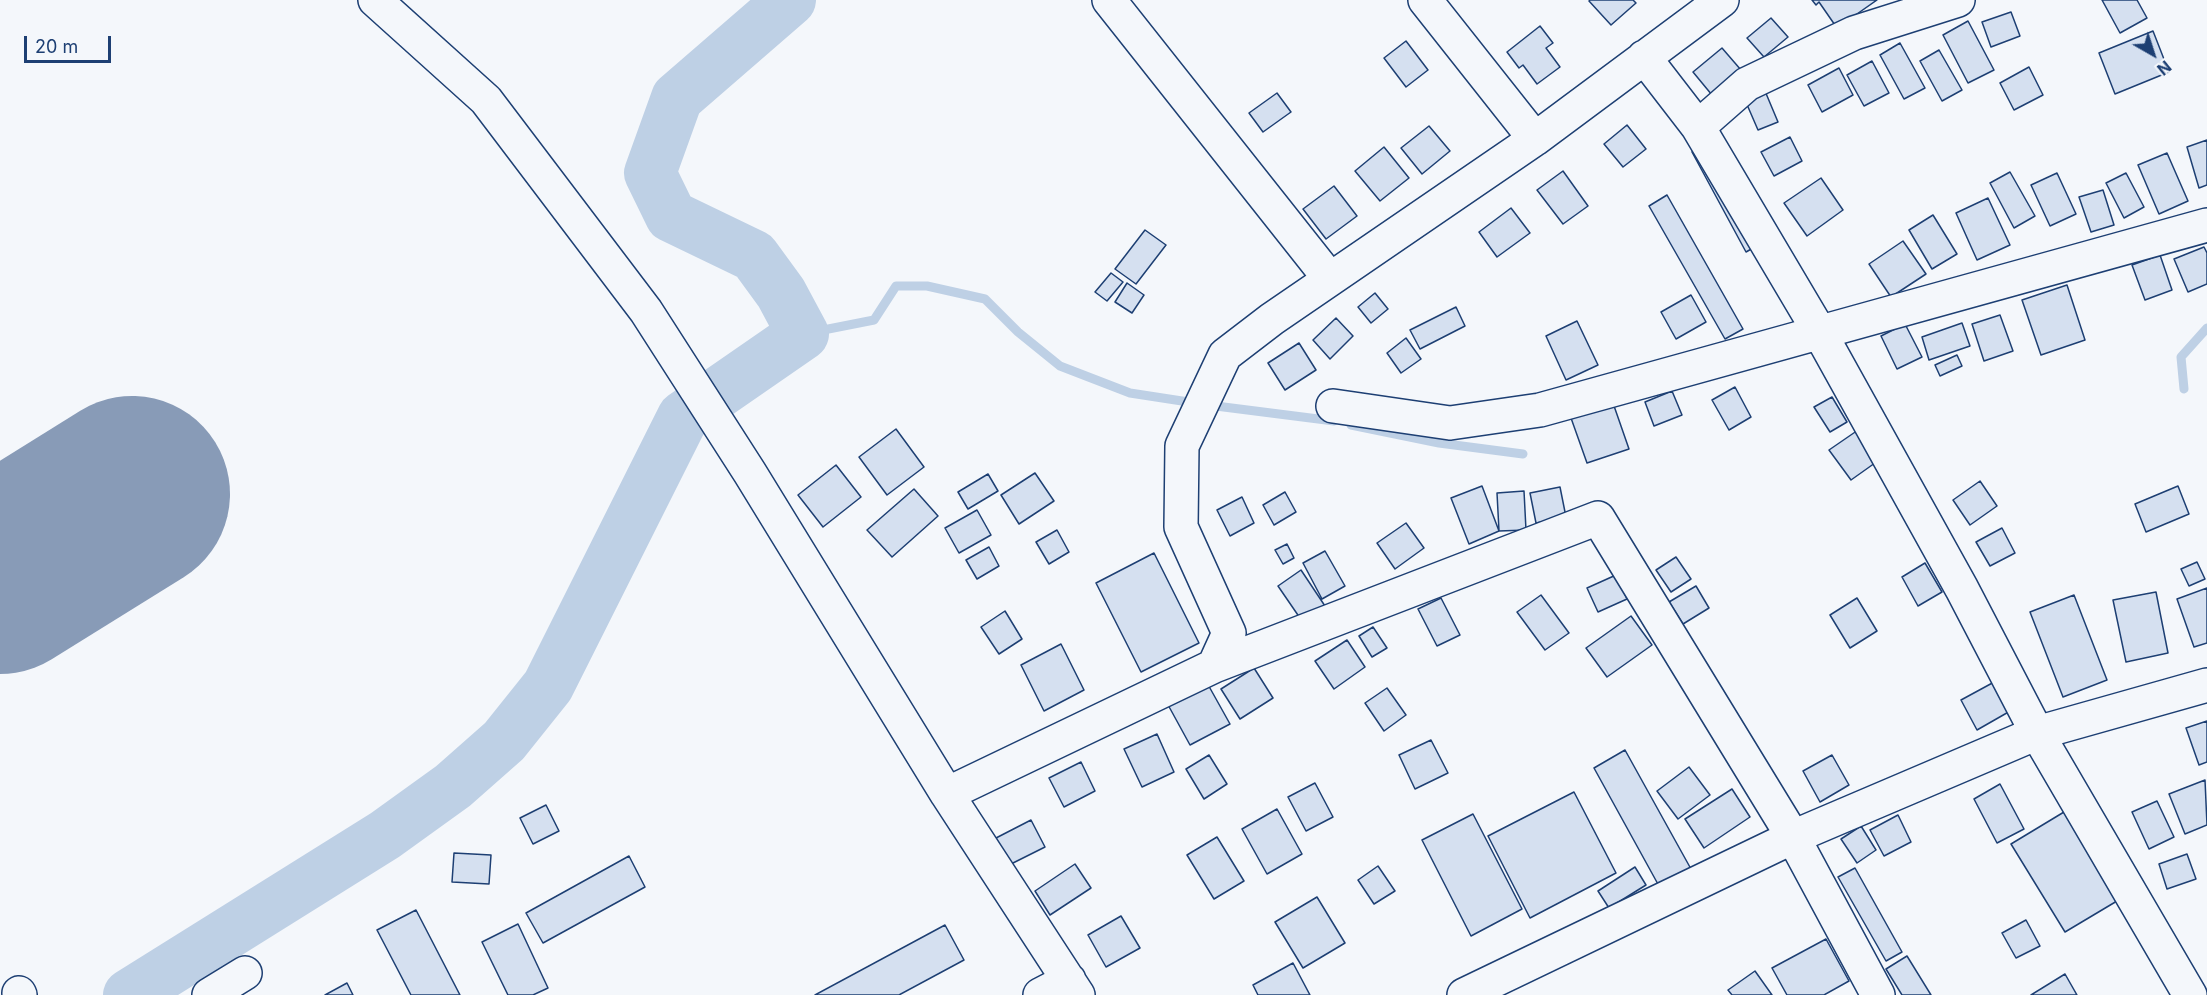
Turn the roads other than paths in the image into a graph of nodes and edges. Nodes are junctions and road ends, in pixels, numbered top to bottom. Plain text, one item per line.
1 (375, 0) edge
2 (1425, 0) edge
3 (1722, 0) edge
4 (1958, 0) edge
5 (1115, 2) edge
6 (1644, 57) junction
7 (1698, 127) junction
8 (1534, 139) junction
9 (2207, 225) edge
10 (1330, 279) junction
11 (1820, 333) junction
12 (1333, 406) dead end
13 (1214, 666) junction
14 (2207, 685) edge
15 (2037, 733) junction
16 (947, 794) junction
17 (1793, 837) junction
18 (245, 973) dead end
19 (1074, 988) edge
20 (1474, 993) edge
21 (209, 995) edge
22 (1040, 995) edge
23 (1878, 995) edge
24 (2190, 995) edge

1 - 16 street
2 - 8 street
3 - 6 street
4 - 7 street
5 - 10 street
6 - 7 street
6 - 8 street
7 - 11 street
8 - 10 street
9 - 11 street
10 - 13 street
11 - 12 street
11 - 15 street
13 - 16 street
13 - 17 street
14 - 15 street
15 - 17 street
15 - 24 street
16 - 19 street
17 - 20 street
17 - 23 street
18 - 21 street
19 - 22 street

